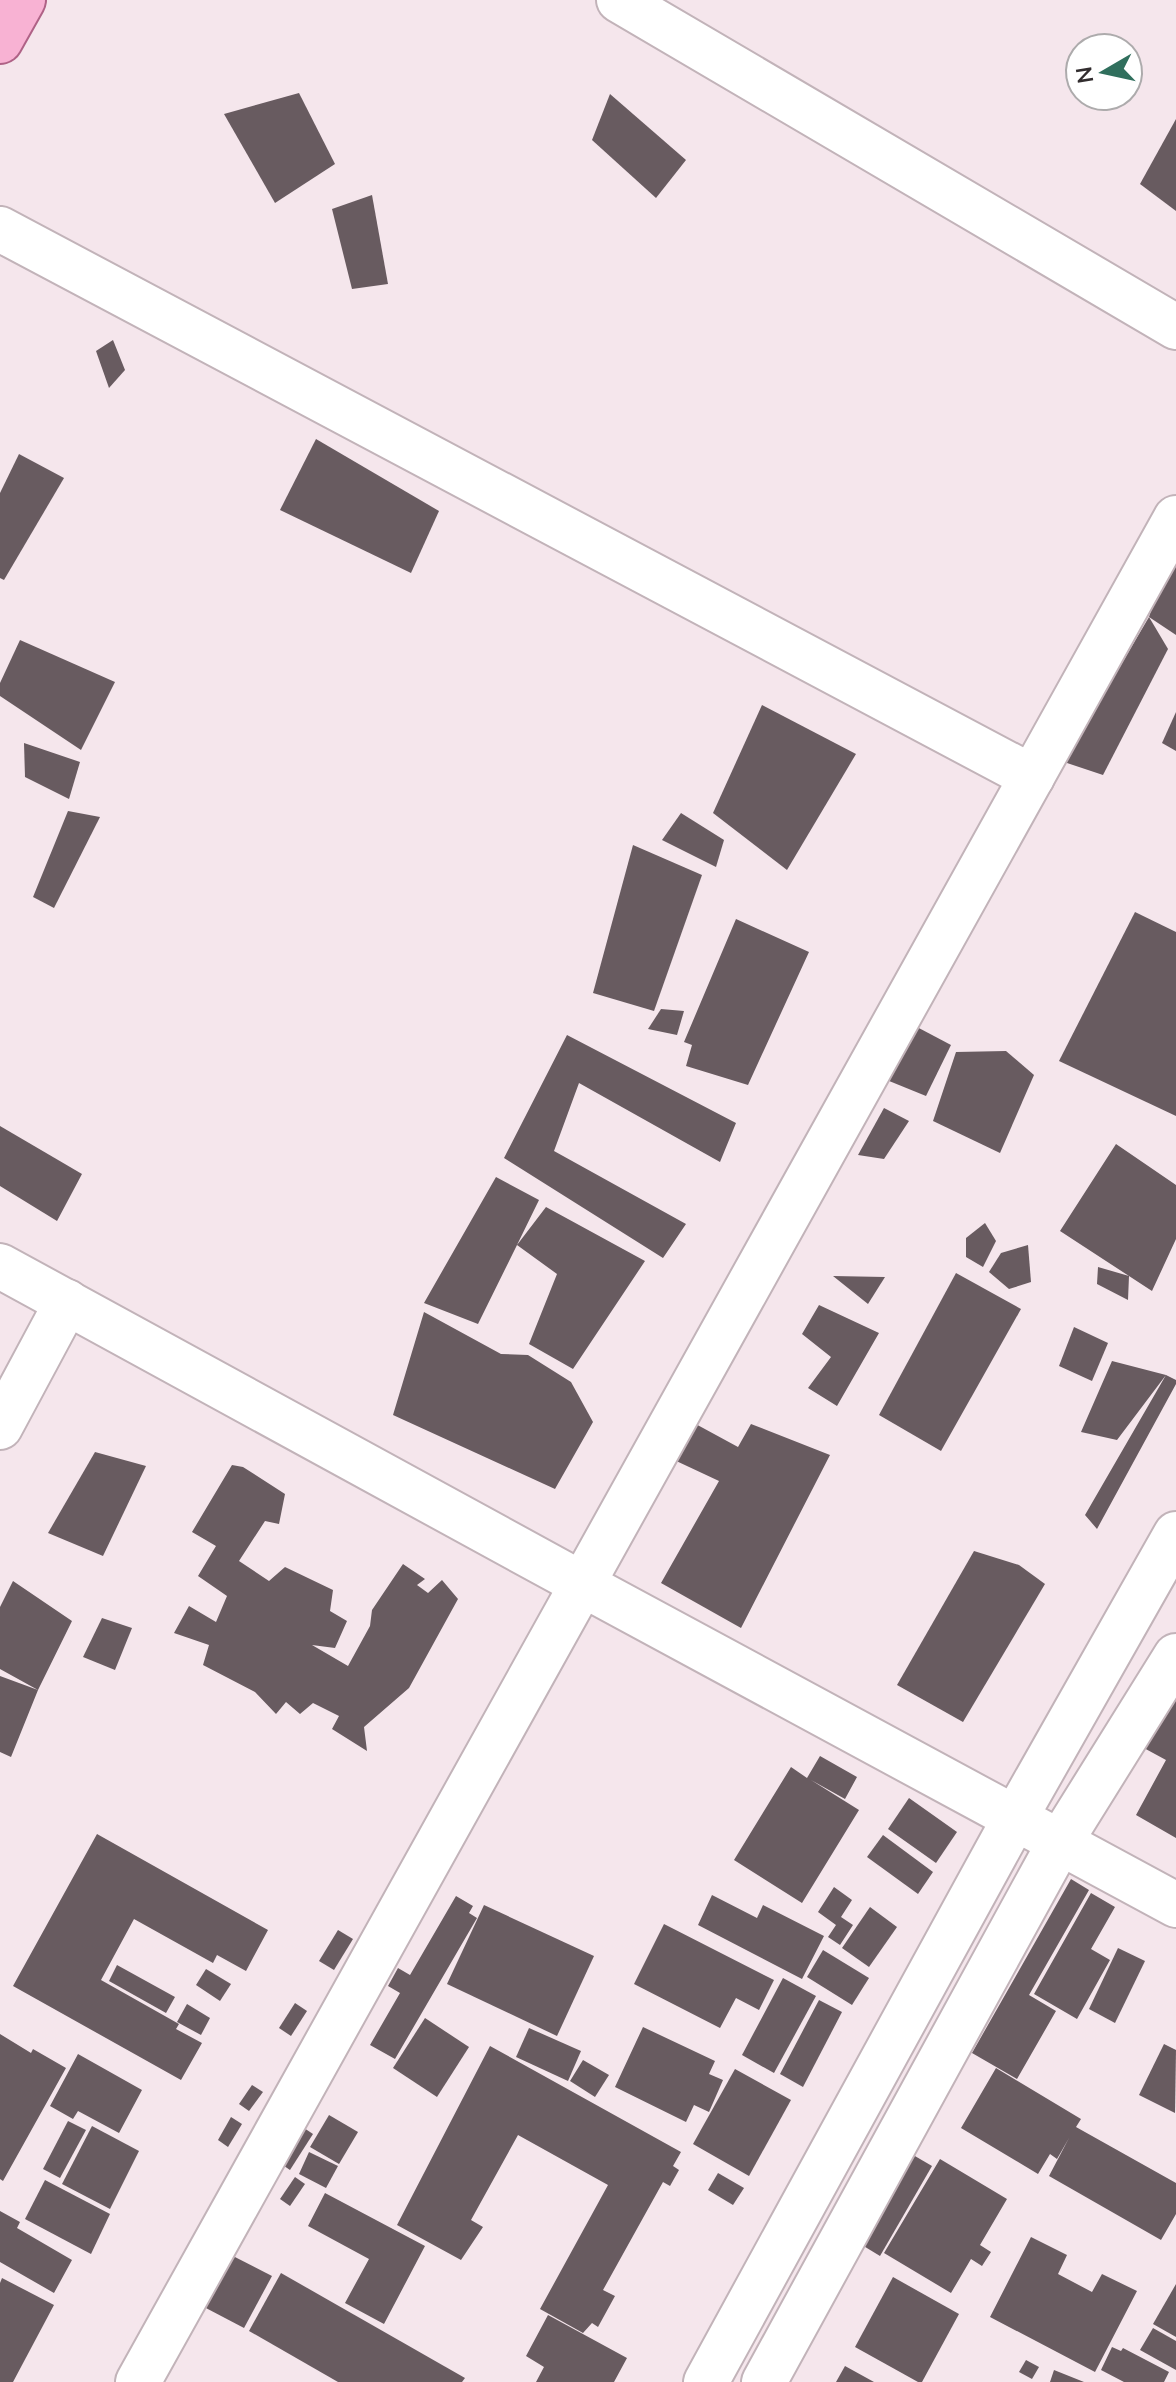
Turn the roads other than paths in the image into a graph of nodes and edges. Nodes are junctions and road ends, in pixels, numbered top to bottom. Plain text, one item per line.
1 (23, 0) edge
2 (619, 0) edge
3 (0, 41) edge
4 (0, 229) edge
5 (1176, 327) edge
6 (1176, 518) edge
7 (1032, 777) junction
8 (0, 1266) edge
9 (67, 1302) junction
10 (0, 1427) edge
11 (1176, 1534) edge
12 (582, 1584) junction
13 (1176, 1656) edge
14 (1015, 1818) junction
15 (1060, 1842) junction
16 (1176, 1905) edge
17 (138, 2382) edge
18 (706, 2382) edge
19 (764, 2382) edge

1 - 3 main road
2 - 5 street
4 - 7 street
6 - 7 street
7 - 12 street
8 - 9 street
9 - 10 street
9 - 12 street
11 - 14 street
12 - 14 street
12 - 17 street
13 - 15 street
14 - 15 street
14 - 18 street
15 - 16 street
15 - 19 street

